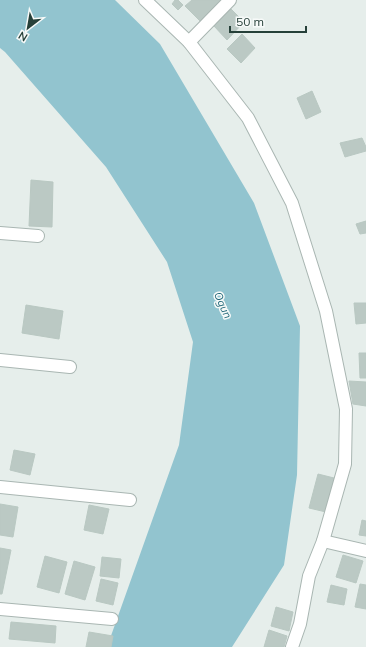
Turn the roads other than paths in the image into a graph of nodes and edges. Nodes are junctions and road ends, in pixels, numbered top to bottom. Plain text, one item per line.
1 (145, 0) edge
2 (230, 0) edge
3 (189, 42) junction
4 (0, 233) edge
5 (38, 236) dead end
6 (0, 360) edge
7 (70, 367) dead end
8 (0, 487) edge
9 (130, 500) dead end
10 (323, 541) junction
11 (366, 551) edge
12 (0, 609) edge
13 (112, 619) dead end
14 (292, 647) edge

1 - 3 street
2 - 3 street
3 - 10 street
4 - 5 street
6 - 7 street
8 - 9 street
10 - 11 street
10 - 14 street
12 - 13 street

